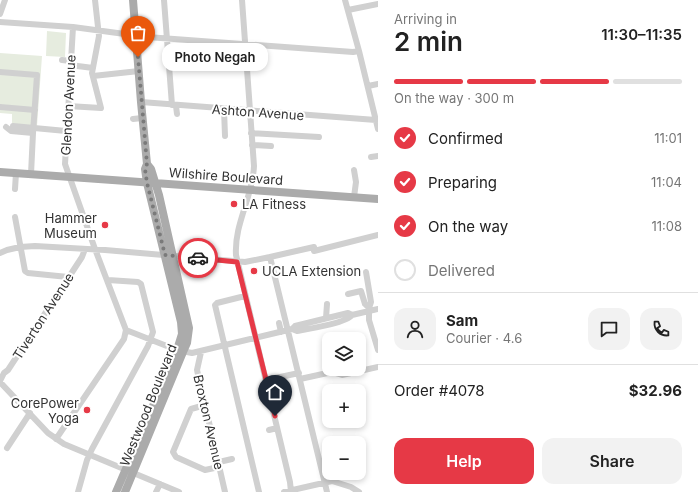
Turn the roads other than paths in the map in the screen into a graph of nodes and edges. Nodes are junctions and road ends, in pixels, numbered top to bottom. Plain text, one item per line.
1 (5, 0) edge
2 (95, 0) edge
3 (133, 0) edge
4 (164, 0) edge
5 (242, 0) edge
6 (345, 0) edge
7 (378, 4) edge
8 (348, 10) junction
9 (0, 14) edge
10 (0, 22) edge
11 (73, 27) junction
12 (98, 31) junction
13 (136, 36) junction
14 (167, 39) junction
15 (245, 45) junction
16 (360, 51) junction
17 (62, 60) dead end
18 (70, 63) junction
19 (93, 68) junction
20 (139, 71) junction
21 (0, 72) edge
22 (93, 76) junction
23 (378, 84) edge
24 (368, 86) junction
25 (62, 97) dead end
26 (68, 97) junction
27 (141, 102) junction
28 (68, 106) junction
29 (174, 106) junction
30 (0, 107) edge
31 (224, 109) junction
32 (35, 110) junction
33 (249, 111) junction
34 (176, 114) dead end
35 (60, 118) dead end
36 (142, 118) junction
37 (67, 119) junction
38 (133, 119) dead end
39 (376, 120) junction
40 (10, 127) dead end
41 (68, 128) junction
42 (378, 128) edge
43 (34, 130) junction
44 (251, 133) junction
45 (224, 136) dead end
46 (319, 137) dead end
47 (252, 145) junction
48 (271, 146) dead end
49 (354, 170) dead end
50 (0, 172) edge
51 (16, 173) junction
52 (31, 174) junction
53 (70, 177) junction
54 (151, 183) junction
55 (15, 189) dead end
56 (250, 190) junction
57 (354, 198) junction
58 (378, 199) edge
59 (15, 217) dead end
60 (378, 235) edge
61 (20, 247) junction
62 (85, 249) junction
63 (95, 249) junction
64 (0, 253) edge
65 (169, 256) junction
66 (270, 257) junction
67 (237, 262) junction
68 (366, 272) dead end
69 (68, 278) junction
70 (108, 280) junction
71 (348, 294) dead end
72 (245, 296) junction
73 (326, 304) dead end
74 (369, 309) junction
75 (378, 309) edge
76 (352, 315) junction
77 (326, 318) junction
78 (279, 323) dead end
79 (330, 324) junction
80 (126, 330) junction
81 (290, 330) junction
82 (332, 331) dead end
83 (281, 332) junction
84 (256, 337) junction
85 (151, 340) junction
86 (224, 346) junction
87 (377, 349) edge
88 (180, 351) junction
89 (201, 352) junction
90 (378, 367) edge
91 (300, 376) junction
92 (266, 380) junction
93 (0, 381) edge
94 (205, 405) junction
95 (30, 414) junction
96 (278, 428) junction
97 (269, 430) dead end
98 (56, 439) junction
99 (8, 448) dead end
100 (89, 455) junction
101 (232, 459) dead end
102 (219, 465) junction
103 (129, 471) junction
104 (325, 482) junction
105 (160, 484) junction
106 (344, 485) junction
107 (291, 491) edge
108 (78, 492) edge
109 (116, 492) edge
110 (125, 492) edge
111 (156, 492) edge
112 (179, 492) edge
113 (225, 492) edge
114 (259, 492) edge
115 (284, 492) edge
116 (327, 492) edge
117 (350, 492) edge
118 (359, 492) edge

1 - 9 street
2 - 12 street
3 - 13 main road, Westwood Boulevard
4 - 14 street
5 - 15 street
6 - 8 street
7 - 8 street
8 - 16 street
10 - 11 street
11 - 12 street
11 - 18 street, Glendon Avenue
12 - 13 street
12 - 19 street
13 - 14 street
13 - 20 main road, Westwood Boulevard
14 - 15 street
14 - 29 street
15 - 16 street
15 - 33 street
16 - 24 street
17 - 18 street
18 - 19 street
18 - 26 street, Glendon Avenue
19 - 22 street
20 - 22 street
20 - 27 main road, Westwood Boulevard
21 - 32 street
22 - 28 street
23 - 24 street
24 - 39 street
25 - 26 street
26 - 28 street, Glendon Avenue
27 - 29 street, Ashton Avenue
27 - 36 main road, Westwood Boulevard
28 - 37 street, Glendon Avenue
29 - 31 street, Ashton Avenue
29 - 34 street
30 - 32 street
31 - 33 street, Ashton Avenue
31 - 45 street
32 - 43 street
33 - 39 street, Ashton Avenue
33 - 44 street
35 - 37 street
36 - 38 street
36 - 54 main road, Westwood Boulevard
37 - 41 street, Glendon Avenue
39 - 42 street
40 - 43 street
41 - 43 street
41 - 53 street, Glendon Avenue
43 - 52 street
44 - 46 street
44 - 47 street
47 - 48 street
47 - 56 street
49 - 57 street
50 - 51 main road, Wilshire Boulevard
51 - 52 main road, Wilshire Boulevard
51 - 55 street
52 - 53 main road, Wilshire Boulevard
53 - 54 main road, Wilshire Boulevard
53 - 63 street, Glendon Avenue
54 - 56 main road, Wilshire Boulevard
54 - 65 main road, Westwood Boulevard
56 - 57 main road, Wilshire Boulevard
56 - 67 street
57 - 58 main road, Wilshire Boulevard
59 - 61 street
60 - 66 street
61 - 62 street
61 - 64 street
61 - 69 street
62 - 63 street
62 - 69 street, Tiverton Avenue
63 - 65 street
63 - 70 street, Glendon Avenue
65 - 67 street
65 - 88 main road, Westwood Boulevard
66 - 67 street
66 - 81 street
67 - 72 street
68 - 74 street
69 - 93 street, Tiverton Avenue
70 - 80 street, Glendon Avenue
70 - 85 street
71 - 74 street
72 - 84 street
72 - 86 street
73 - 77 street
74 - 75 street
74 - 76 street
74 - 87 street
76 - 77 street
76 - 79 street
77 - 81 street
78 - 83 street
79 - 81 street
79 - 82 street
80 - 85 street
80 - 98 street
81 - 83 street
81 - 91 street
83 - 84 street
84 - 86 street
84 - 92 street
85 - 88 street
85 - 100 street
86 - 89 street
86 - 114 street
88 - 89 street
88 - 103 main road, Westwood Boulevard
89 - 94 street, Broxton Avenue
90 - 91 street
91 - 92 street
91 - 104 street
92 - 96 street
93 - 95 street
94 - 102 street, Broxton Avenue
94 - 102 street
95 - 98 street
95 - 99 street
96 - 97 street
96 - 107 street
98 - 100 street
100 - 103 street
100 - 108 street
101 - 102 street
102 - 113 street, Broxton Avenue
103 - 105 street
103 - 109 main road, Westwood Boulevard
103 - 110 main road, Westwood Boulevard
104 - 106 street
104 - 107 street
104 - 116 street
105 - 111 street
105 - 112 street
106 - 117 street
106 - 118 street
107 - 115 street

